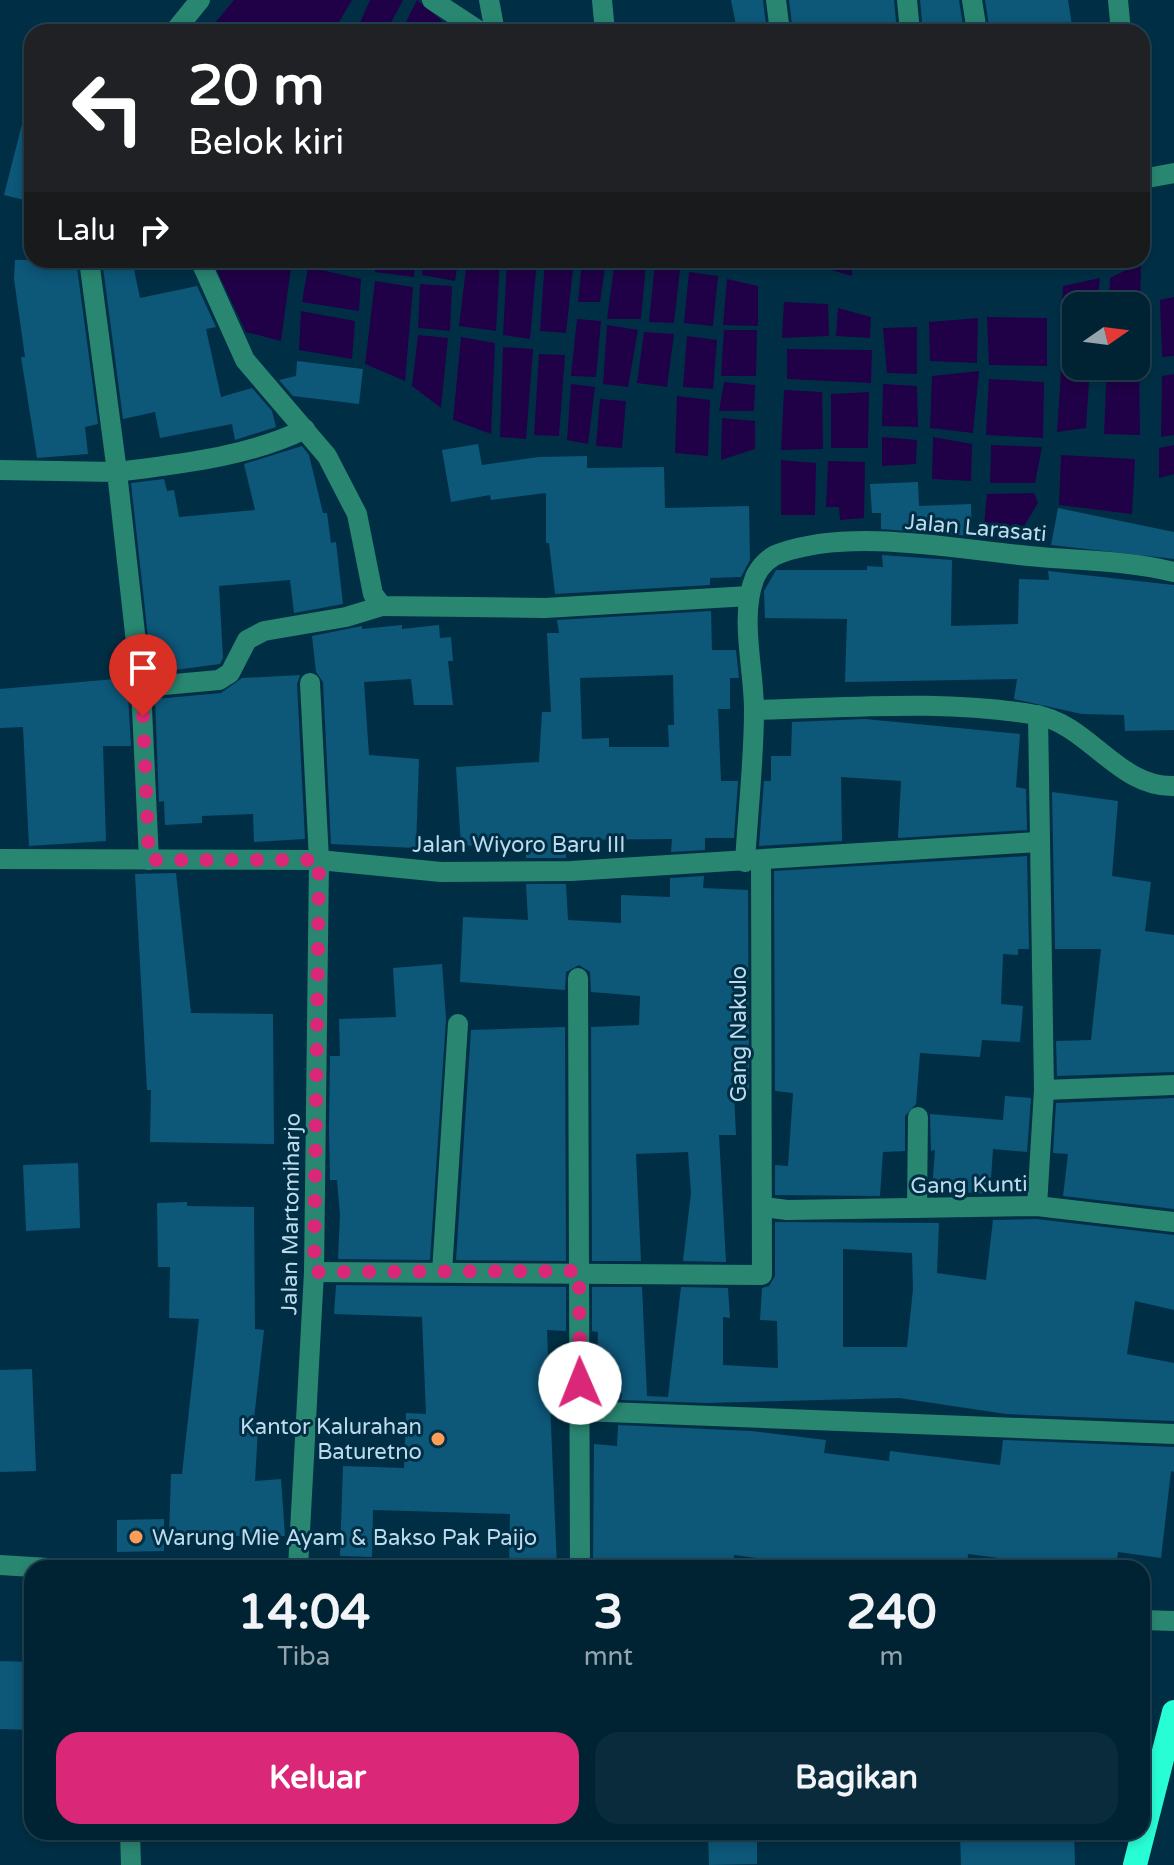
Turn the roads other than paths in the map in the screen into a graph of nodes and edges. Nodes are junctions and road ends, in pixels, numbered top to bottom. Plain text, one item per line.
1 (200, 0) edge
2 (432, 0) edge
3 (489, 0) edge
4 (602, 0) edge
5 (776, 0) edge
6 (907, 0) edge
7 (972, 0) edge
8 (1118, 0) edge
9 (180, 24) edge
10 (469, 24) edge
11 (494, 24) edge
12 (604, 24) edge
13 (779, 24) edge
14 (909, 24) edge
15 (976, 24) edge
16 (1120, 24) edge
17 (1174, 173) edge
18 (1150, 178) edge
19 (90, 268) edge
20 (204, 268) edge
21 (305, 429) junction
22 (0, 470) edge
23 (117, 472) junction
24 (1174, 572) edge
25 (749, 596) junction
26 (382, 606) junction
27 (310, 683) dead end
28 (141, 687) junction
29 (754, 710) junction
30 (1038, 715) junction
31 (1174, 786) edge
32 (1038, 842) junction
33 (0, 859) edge
34 (149, 860) junction
35 (319, 860) junction
36 (753, 861) junction
37 (578, 978) dead end
38 (458, 1024) dead end
39 (1174, 1085) edge
40 (1044, 1090) junction
41 (918, 1117) dead end
42 (1037, 1206) junction
43 (764, 1207) junction
44 (917, 1208) junction
45 (1174, 1222) edge
46 (579, 1271) junction
47 (314, 1272) junction
48 (442, 1272) junction
49 (581, 1411) junction
50 (1174, 1434) edge
51 (298, 1560) edge
52 (580, 1560) edge
53 (0, 1565) edge
54 (24, 1566) edge
55 (1150, 1620) edge
56 (1174, 1621) edge
57 (1174, 1712) edge
58 (1150, 1806) edge
59 (130, 1840) edge
60 (1141, 1840) edge
61 (131, 1865) edge
62 (1135, 1865) edge

1 - 9 street
2 - 10 street
3 - 11 street
4 - 12 street
5 - 13 street
6 - 14 street
7 - 15 street
8 - 16 street
17 - 18 street
19 - 23 street
20 - 21 street
21 - 23 street
21 - 26 street
22 - 23 street
23 - 28 street
24 - 25 street, Jalan Larasati
25 - 26 street
25 - 29 street, Gang Nakulo
26 - 28 street
27 - 35 street, Jalan Martomiharjo
28 - 34 street
29 - 30 street
29 - 36 street, Gang Nakulo
30 - 31 street
30 - 32 street
32 - 36 street, Jalan Wiyoro Baru III
32 - 40 street
33 - 34 street, Jalan Wiyoro Baru III
34 - 35 street, Jalan Wiyoro Baru III
35 - 36 street, Jalan Wiyoro Baru III
35 - 47 street, Jalan Martomiharjo
36 - 43 street, Gang Nakulo
37 - 46 street
38 - 48 street
39 - 40 street
40 - 42 street
41 - 44 street
42 - 44 street, Gang Kunti
42 - 45 street, Gang Kunti
43 - 44 street, Gang Kunti
43 - 46 street, Gang Nakulo
46 - 48 street
46 - 49 street
47 - 48 street
47 - 51 street, Jalan Martomiharjo
49 - 50 street
49 - 52 street
53 - 54 street
55 - 56 street
57 - 58 highway
59 - 61 street
60 - 62 highway

